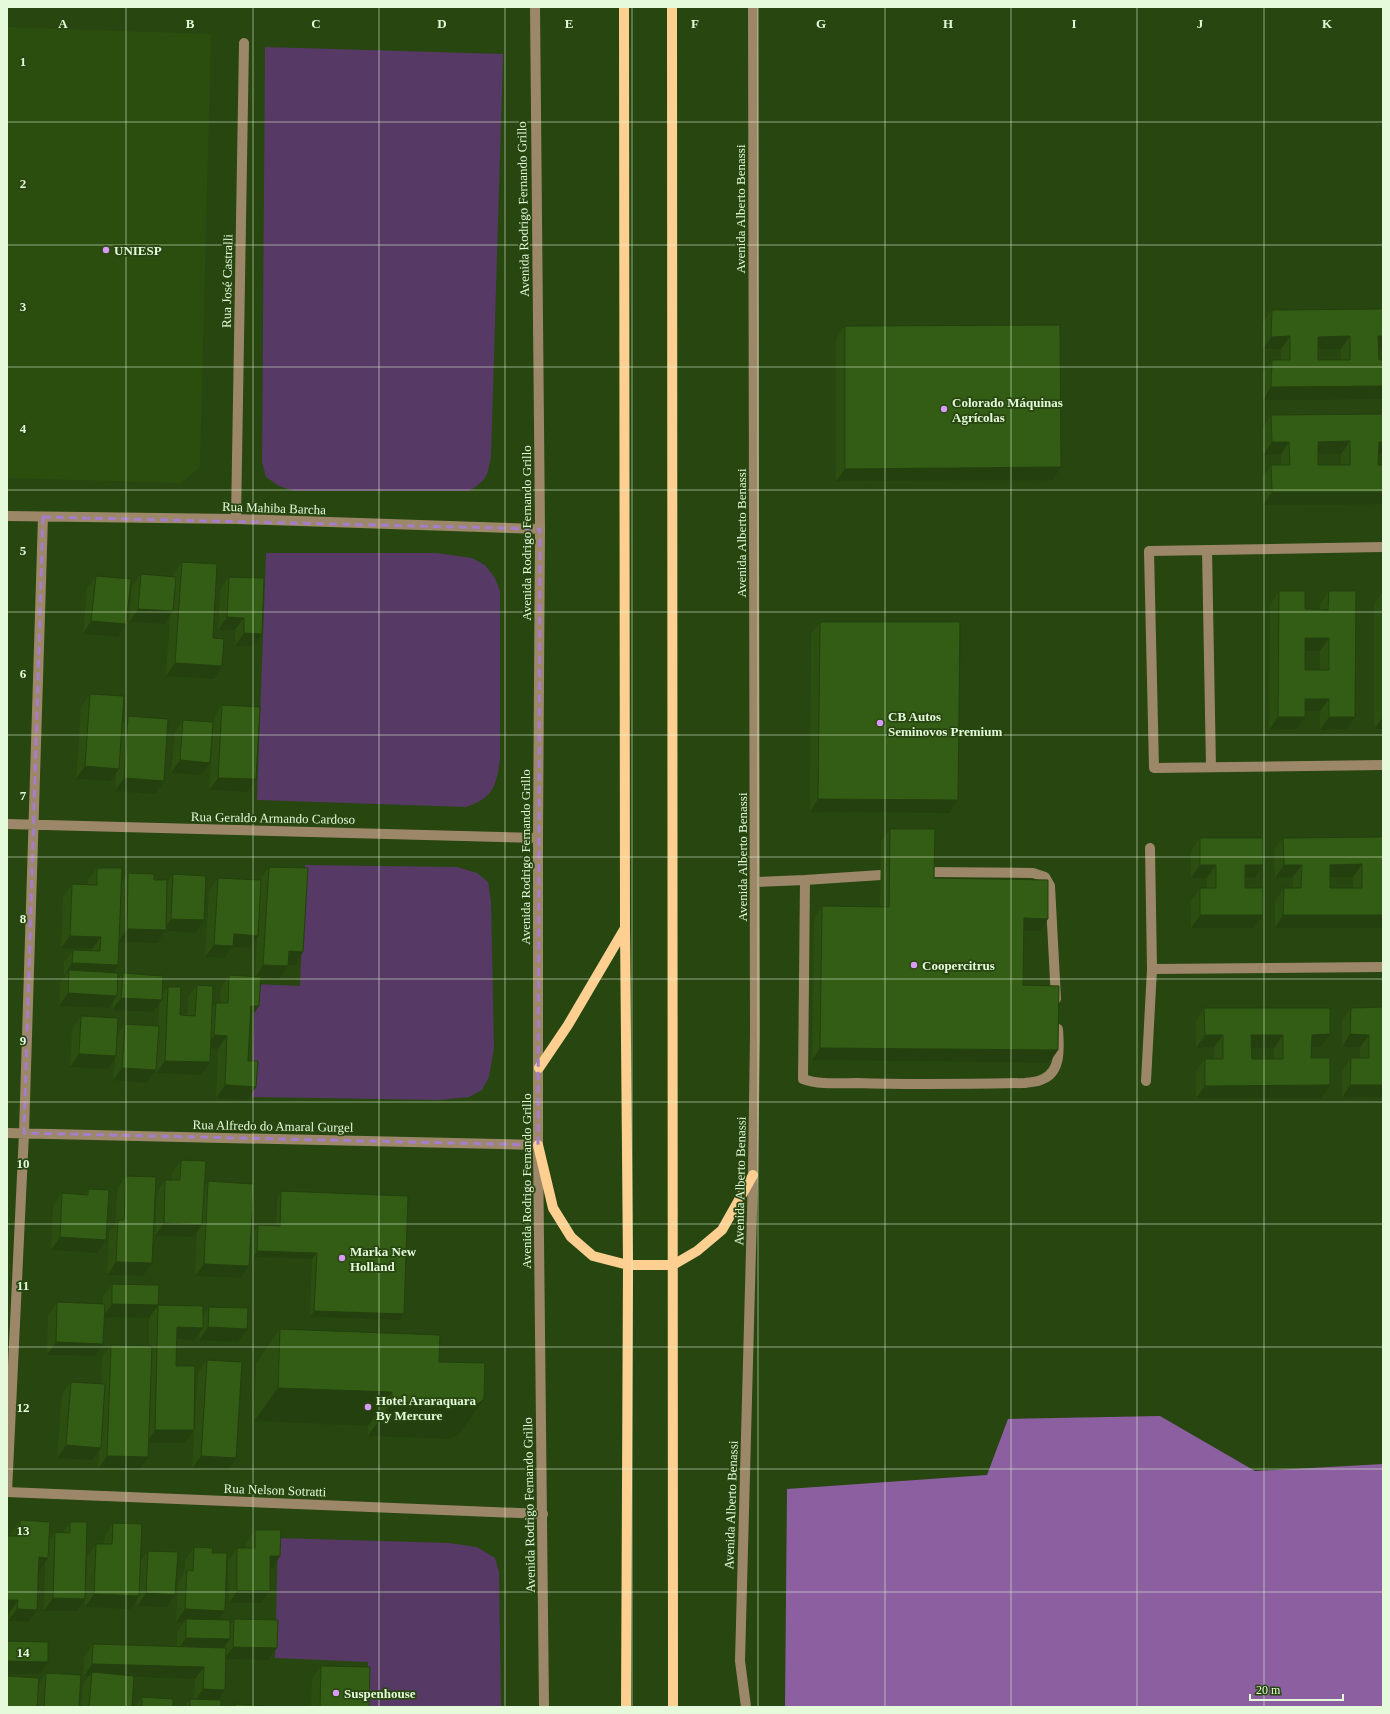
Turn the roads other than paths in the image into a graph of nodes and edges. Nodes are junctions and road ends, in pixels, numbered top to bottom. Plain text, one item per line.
1 (535, 7) edge
2 (624, 7) edge
3 (672, 7) edge
4 (753, 7) edge
5 (244, 43) dead end
6 (7, 516) edge
7 (43, 517) junction
8 (236, 519) junction
9 (540, 529) junction
10 (1383, 547) edge
11 (1207, 550) junction
12 (1383, 765) edge
13 (1211, 767) junction
14 (7, 824) edge
15 (32, 825) junction
16 (538, 838) junction
17 (1150, 848) dead end
18 (925, 872) edge
19 (881, 875) dead end
20 (805, 880) junction
21 (755, 882) junction
22 (625, 928) junction
23 (1383, 967) edge
24 (1152, 969) junction
25 (1056, 1006) edge
26 (1057, 1022) edge
27 (539, 1068) junction
28 (1146, 1080) dead end
29 (7, 1133) edge
30 (24, 1133) junction
31 (538, 1145) junction
32 (754, 1175) junction
33 (673, 1264) junction
34 (628, 1265) junction
35 (7, 1492) edge
36 (542, 1514) junction
37 (544, 1707) edge
38 (626, 1707) edge
39 (673, 1707) edge
40 (746, 1707) edge

1 - 9 street, Avenida Rodrigo Fernando Grillo
2 - 22 main road
3 - 33 main road
4 - 21 street, Avenida Alberto Benassi
5 - 8 street, Rua José Castralli
6 - 7 street, Rua Mahiba Barcha
7 - 8 street, Rua Mahiba Barcha
7 - 15 street
8 - 9 street, Rua Mahiba Barcha
9 - 16 street, Avenida Rodrigo Fernando Grillo
10 - 11 street
11 - 13 street
11 - 13 street
12 - 13 street
14 - 15 street, Rua Geraldo Armando Cardoso
15 - 16 street, Rua Geraldo Armando Cardoso
15 - 30 street
16 - 27 street, Avenida Rodrigo Fernando Grillo
17 - 24 street
18 - 25 street
19 - 20 street
20 - 21 street
20 - 26 street
21 - 32 street, Avenida Alberto Benassi
22 - 27 main road
22 - 34 main road
23 - 24 street
24 - 28 street
27 - 31 street, Avenida Rodrigo Fernando Grillo
29 - 30 street, Rua Alfredo do Amaral Gurgel
30 - 31 street, Rua Alfredo do Amaral Gurgel
30 - 35 street
31 - 34 main road
31 - 36 street, Avenida Rodrigo Fernando Grillo
32 - 33 main road
32 - 40 street, Avenida Alberto Benassi
33 - 34 main road
33 - 39 main road
34 - 38 main road
35 - 36 street, Rua Nelson Sotratti
36 - 37 street, Avenida Rodrigo Fernando Grillo

